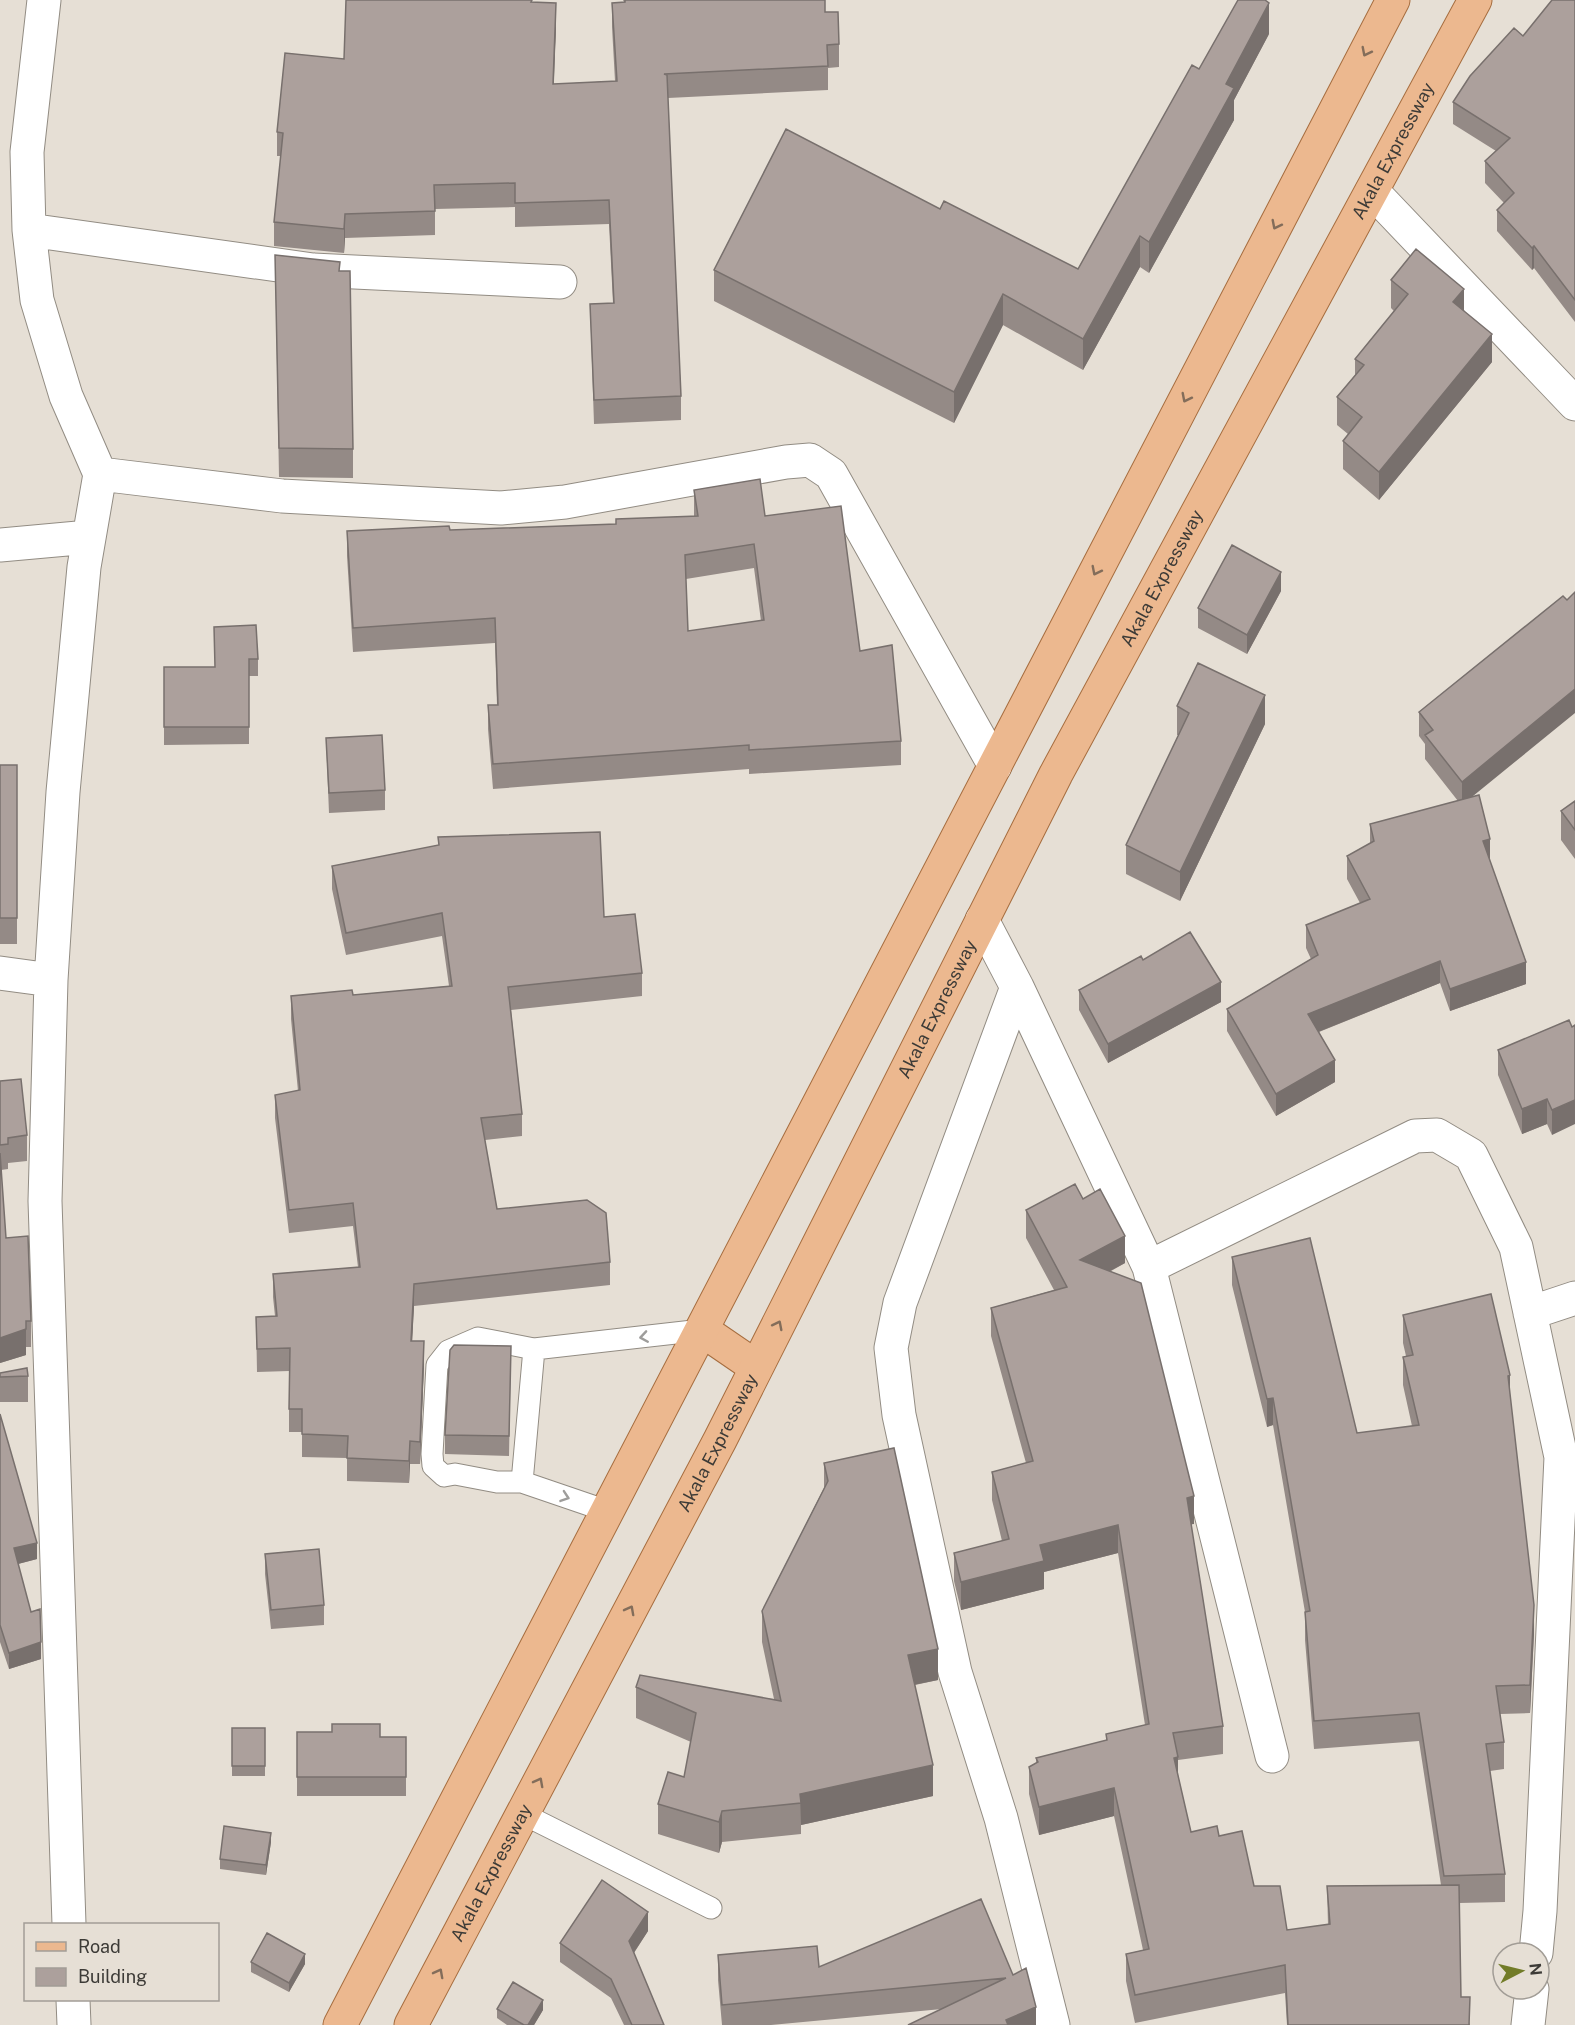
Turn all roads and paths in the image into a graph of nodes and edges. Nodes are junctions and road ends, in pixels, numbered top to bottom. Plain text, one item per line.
1 (44, 0) edge
2 (1393, 0) edge
3 (1476, 0) edge
4 (1372, 191) junction
5 (28, 230) junction
6 (560, 282) dead end
7 (1575, 404) edge
8 (100, 474) junction
9 (89, 537) junction
10 (0, 545) edge
11 (995, 766) junction
12 (982, 920) junction
13 (0, 973) edge
14 (51, 980) junction
15 (1017, 987) junction
16 (1149, 1267) junction
17 (1575, 1298) edge
18 (1530, 1313) junction
19 (702, 1330) junction
20 (534, 1349) junction
21 (756, 1367) junction
22 (522, 1482) junction
23 (607, 1511) junction
24 (1562, 1699) edge
25 (1272, 1756) dead end
26 (523, 1814) junction
27 (711, 1908) dead end
28 (69, 1923) edge
29 (1537, 1941) edge
30 (72, 2001) edge
31 (1531, 2001) edge
32 (74, 2025) edge
33 (340, 2025) edge
34 (411, 2025) edge
35 (1053, 2025) edge
36 (1528, 2025) edge

1 - 5 street
2 -> 11 main road
3 - 4 main road, Akala Expressway
4 - 7 street
4 - 12 main road, Akala Expressway
5 - 6 street
5 - 8 street
8 - 9 street
8 - 11 street
9 - 10 street
9 - 14 street
11 - 19 main road
12 - 15 street
21 -> 12 main road, Akala Expressway
13 - 14 street
14 - 28 street
15 - 16 street
15 - 35 street
16 - 18 street
16 - 25 street
17 - 18 street
18 - 24 street
19 -> 20 lane
19 - 21 main road
19 - 23 main road
20 - 22 lane
20 - 22 lane
26 -> 21 main road, Akala Expressway
22 -> 23 lane
23 - 33 main road
24 - 29 street
26 - 27 lane
34 -> 26 main road, Akala Expressway
30 - 32 street
31 - 36 street

